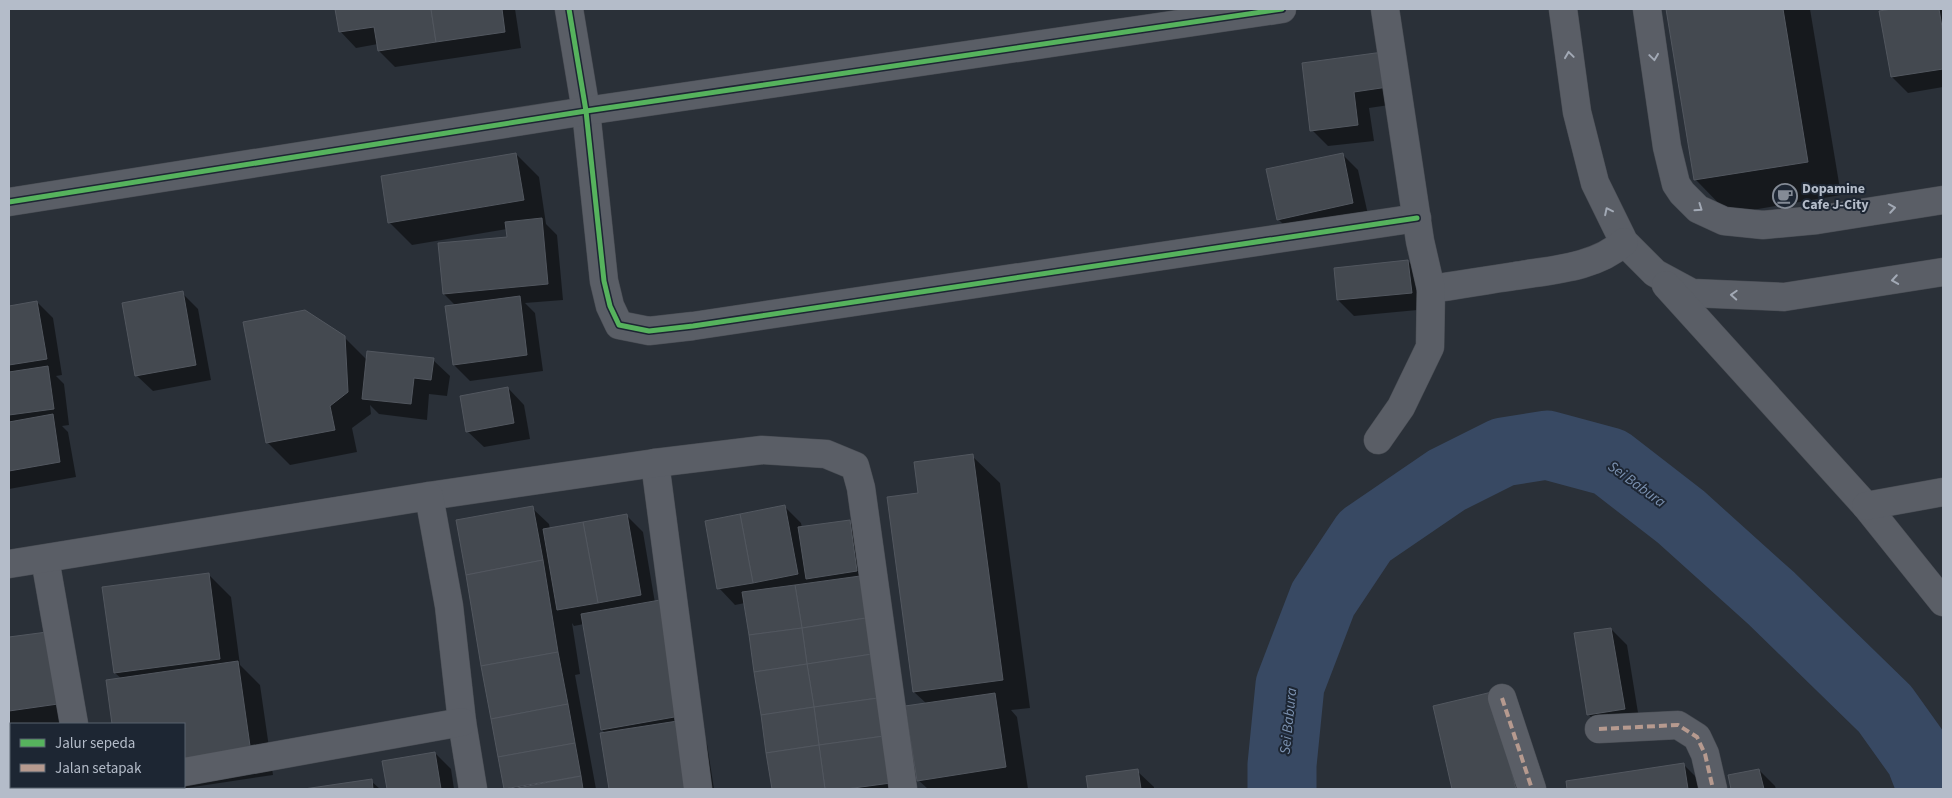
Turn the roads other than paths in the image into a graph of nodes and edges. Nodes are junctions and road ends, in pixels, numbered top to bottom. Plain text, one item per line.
1 (569, 9) edge
2 (1282, 9) edge
3 (1384, 9) edge
4 (1562, 9) edge
5 (1647, 9) edge
6 (586, 111) junction
7 (1943, 200) edge
8 (9, 202) edge
9 (1417, 218) junction
10 (1624, 242) junction
11 (1943, 272) edge
12 (1655, 273) junction
13 (1431, 289) junction
14 (1378, 440) dead end
15 (655, 463) junction
16 (1943, 492) edge
17 (429, 496) junction
18 (1866, 506) junction
19 (45, 559) junction
20 (9, 564) edge
21 (1943, 602) edge
22 (1502, 698) dead end
23 (462, 722) junction
24 (74, 723) edge
25 (1599, 730) dead end
26 (185, 772) edge
27 (472, 789) edge
28 (698, 789) edge
29 (903, 789) edge
30 (1532, 789) edge
31 (1714, 789) edge

1 - 6 street
2 - 6 street
3 - 9 street
10 -> 4 street
5 -> 7 street
6 - 8 street
6 - 9 street
9 - 13 street
10 - 12 street
10 - 13 street
11 -> 12 street
12 - 18 street
13 - 14 street
15 - 17 street
15 - 28 street
15 - 29 street
16 - 18 street
17 - 19 street
17 - 23 street
18 - 21 street
19 - 20 street
19 - 24 street
22 - 30 street
23 - 26 street
23 - 27 street
25 - 31 street

